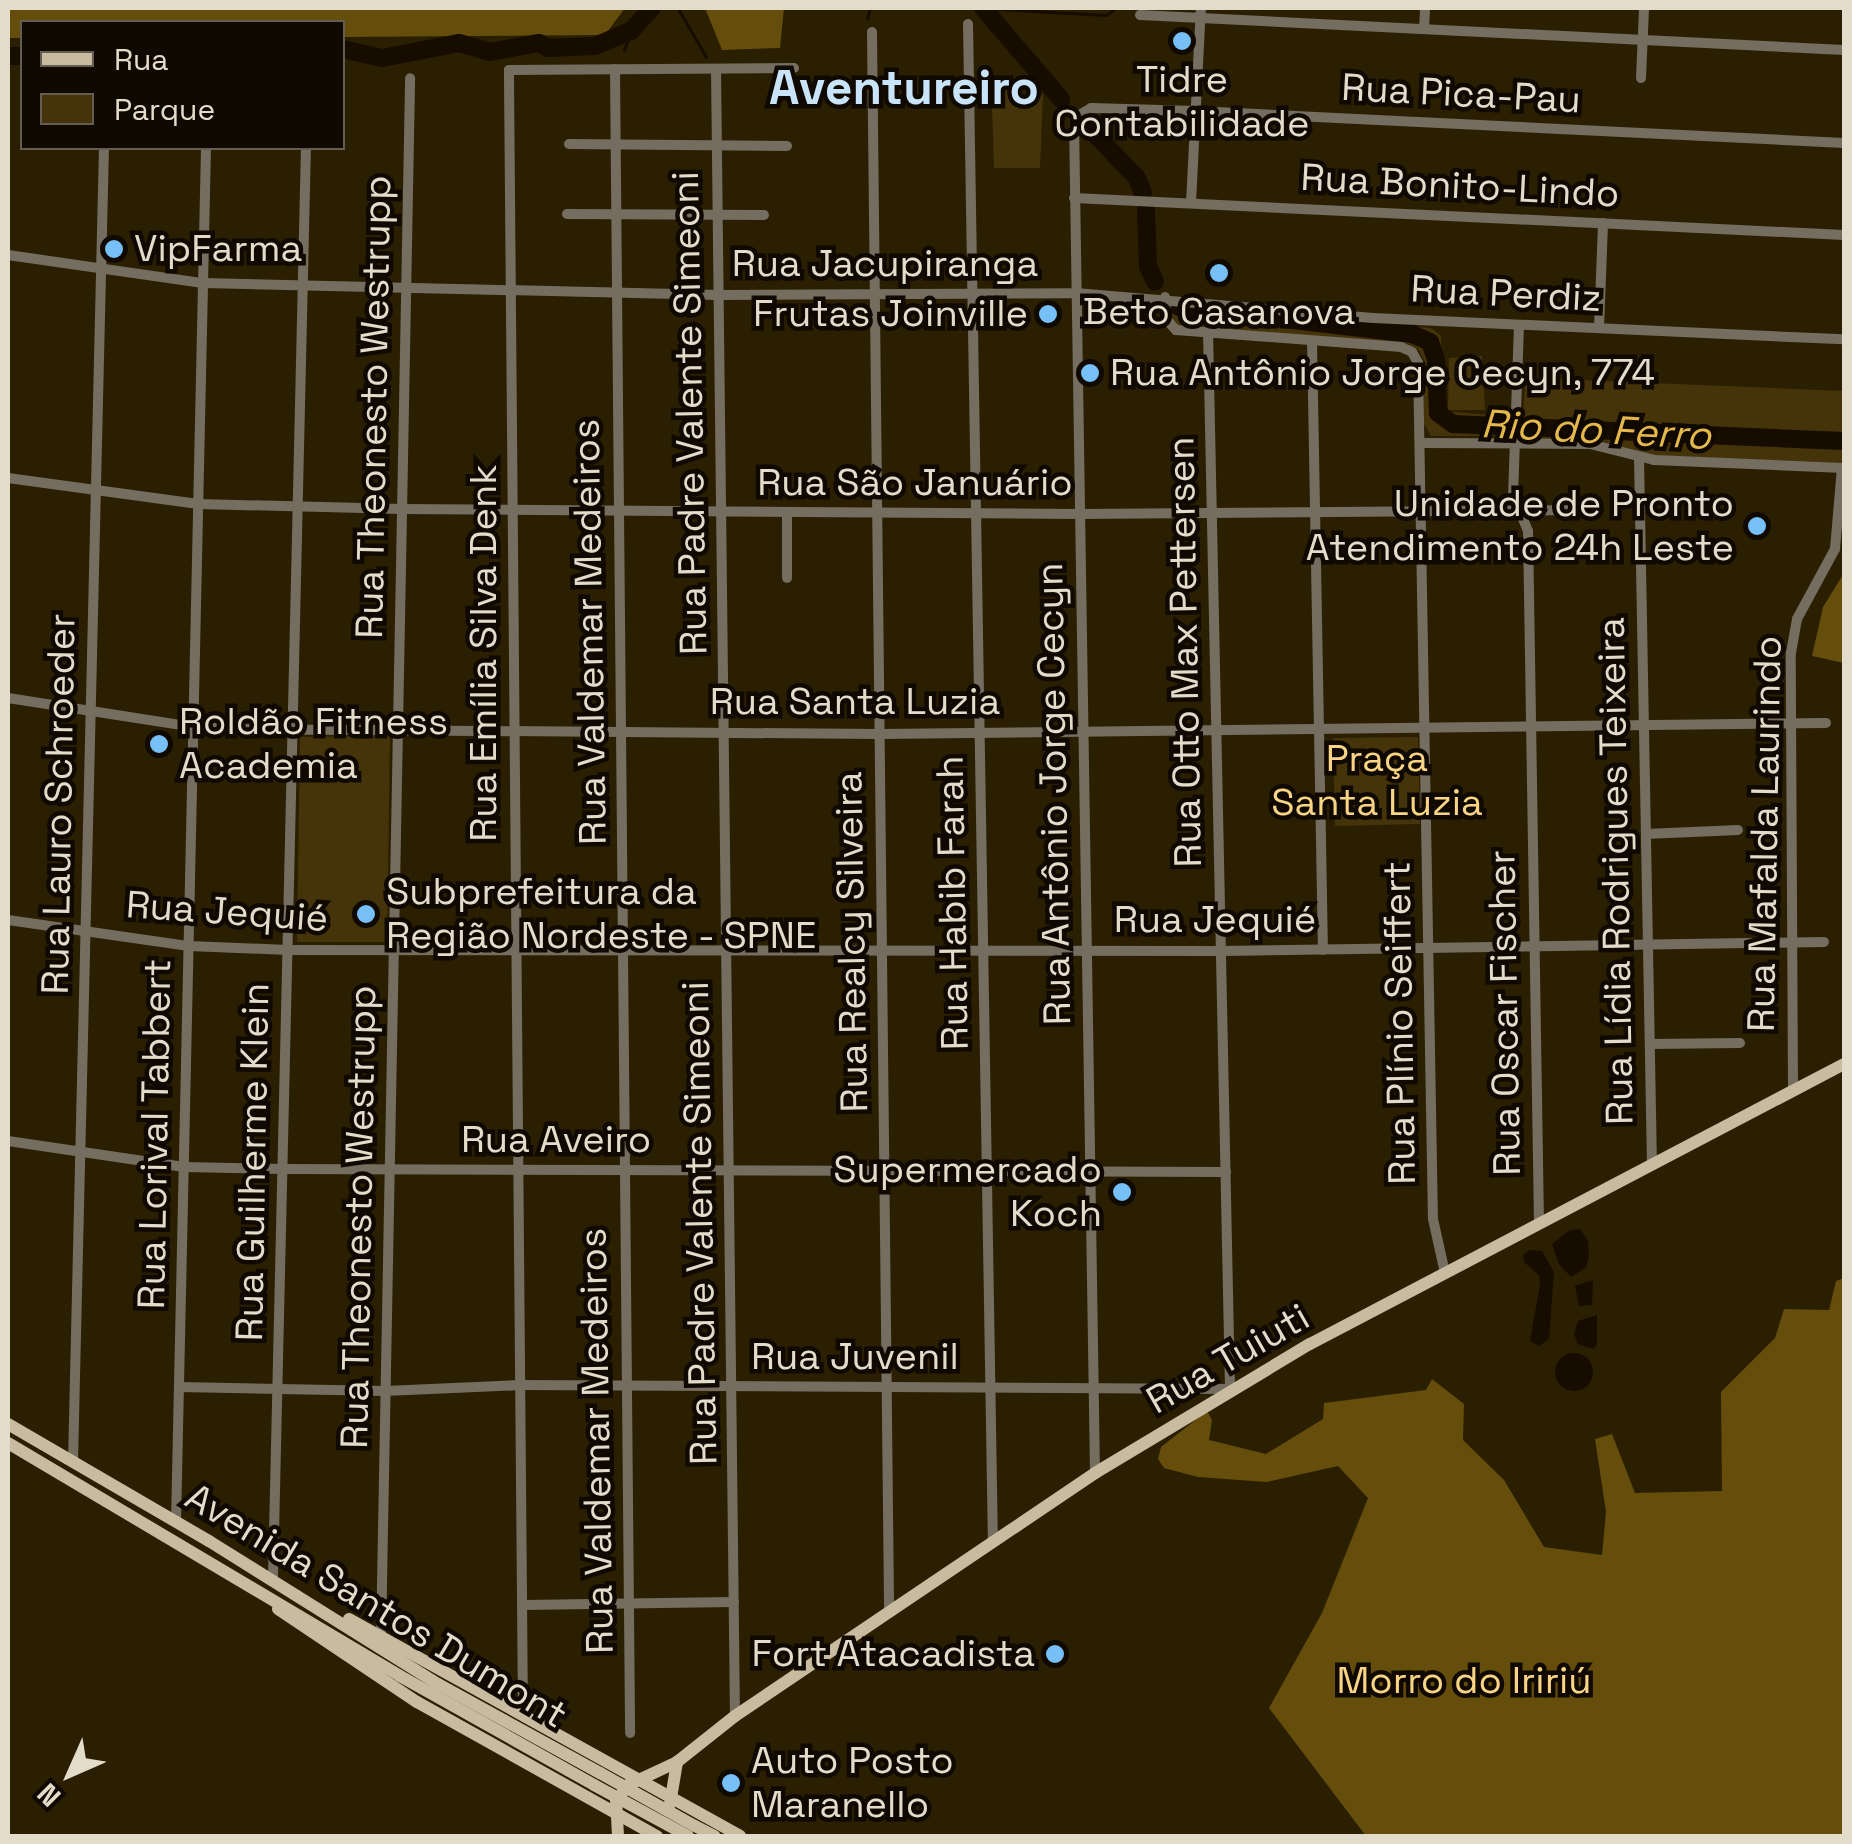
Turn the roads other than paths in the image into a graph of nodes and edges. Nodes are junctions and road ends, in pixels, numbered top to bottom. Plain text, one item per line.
1 (1425, 8) edge
2 (1644, 8) edge
3 (1200, 12) edge
4 (1140, 14) dead end
5 (968, 24) dead end
6 (1424, 29) junction
7 (872, 32) dead end
8 (1642, 40) junction
9 (1844, 50) edge
10 (794, 68) dead end
11 (615, 69) junction
12 (716, 69) junction
13 (410, 78) dead end
14 (1640, 78) dead end
15 (1196, 111) junction
16 (1076, 115) joint
17 (1844, 143) edge
18 (569, 144) dead end
19 (616, 144) junction
20 (718, 145) junction
21 (788, 146) dead end
22 (104, 150) edge
23 (206, 150) edge
24 (306, 150) edge
25 (1074, 198) junction
26 (1191, 203) junction
27 (567, 214) dead end
28 (616, 214) junction
29 (718, 214) junction
30 (764, 214) dead end
31 (1602, 223) junction
32 (1844, 235) edge
33 (8, 256) edge
34 (101, 269) junction
35 (203, 283) junction
36 (303, 286) junction
37 (406, 288) junction
38 (511, 290) junction
39 (617, 292) junction
40 (1075, 293) junction
41 (875, 294) junction
42 (972, 294) junction
43 (719, 295) junction
44 (1166, 297) junction
45 (1520, 324) junction
46 (1598, 328) junction
47 (1208, 333) junction
48 (1844, 339) edge
49 (1312, 341) junction
50 (1516, 433) junction
51 (1420, 442) junction
52 (1639, 458) junction
53 (1843, 468) edge
54 (8, 478) edge
55 (96, 492) junction
56 (198, 504) junction
57 (298, 506) junction
58 (402, 509) junction
59 (513, 510) junction
60 (1518, 510) junction
61 (1584, 510) dead end
62 (619, 511) junction
63 (1421, 511) junction
64 (722, 512) junction
65 (787, 512) junction
66 (877, 512) junction
67 (976, 513) junction
68 (1212, 513) junction
69 (1315, 513) junction
70 (1079, 514) junction
71 (787, 578) dead end
72 (8, 698) edge
73 (91, 711) junction
74 (1826, 723) dead end
75 (1789, 724) junction
76 (1644, 726) junction
77 (193, 727) junction
78 (1531, 727) junction
79 (1425, 729) junction
80 (293, 730) junction
81 (398, 730) junction
82 (1319, 730) junction
83 (515, 731) junction
84 (621, 732) junction
85 (980, 732) junction
86 (1082, 732) junction
87 (1216, 732) junction
88 (724, 733) junction
89 (880, 734) junction
90 (1738, 830) dead end
91 (1646, 834) junction
92 (8, 920) edge
93 (86, 932) junction
94 (1791, 942) junction
95 (1824, 942) dead end
96 (1648, 944) junction
97 (189, 946) junction
98 (1534, 946) junction
99 (1428, 948) junction
100 (288, 950) junction
101 (394, 950) junction
102 (516, 950) junction
103 (623, 950) junction
104 (727, 950) junction
105 (1323, 950) junction
106 (882, 951) junction
107 (983, 951) junction
108 (1086, 951) junction
109 (1221, 951) junction
110 (1740, 1043) dead end
111 (1650, 1044) junction
112 (1844, 1064) edge
113 (1793, 1091) junction
114 (8, 1141) edge
115 (81, 1152) junction
116 (1652, 1164) junction
117 (184, 1167) junction
118 (283, 1170) junction
119 (389, 1170) junction
120 (518, 1170) junction
121 (624, 1170) junction
122 (729, 1171) junction
123 (884, 1171) junction
124 (987, 1172) junction
125 (1090, 1172) junction
126 (1226, 1172) junction
127 (1538, 1224) junction
128 (1445, 1273) junction
129 (520, 1385) junction
130 (626, 1386) junction
131 (732, 1386) junction
132 (887, 1387) junction
133 (180, 1388) junction
134 (991, 1388) junction
135 (1094, 1388) junction
136 (1230, 1389) junction
137 (278, 1390) junction
138 (385, 1391) junction
139 (8, 1424) edge
140 (8, 1443) edge
141 (73, 1462) junction
142 (1095, 1473) junction
143 (176, 1522) junction
144 (209, 1541) junction
145 (993, 1542) junction
146 (211, 1560) junction
147 (273, 1577) junction
148 (734, 1602) junction
149 (628, 1604) junction
150 (522, 1605) junction
151 (889, 1611) junction
152 (381, 1637) junction
153 (523, 1716) junction
154 (736, 1716) junction
155 (630, 1733) dead end
156 (677, 1762) junction
157 (655, 1770) junction
158 (622, 1771) junction
159 (597, 1779) junction
160 (637, 1779) junction
161 (670, 1798) junction
162 (616, 1814) junction
163 (692, 1831) edge
164 (618, 1836) edge
165 (654, 1836) edge
166 (715, 1836) edge
167 (740, 1836) edge

1 - 6 street
2 - 8 street
3 - 4 street
3 - 6 street
3 - 15 street
5 - 42 street, Rua Habib Farah
6 - 8 street
7 - 41 street, Rua Realcy Silveira
8 - 9 street
8 - 14 street
10 - 12 street
11 - 12 street
11 - 19 street, Rua Valdemar Medeiros
11 - 38 street, Rua Emília Silva Denk
12 - 20 street, Rua Padre Valente Simeoni
13 - 37 street, Rua Theonesto Westrupp
15 - 16 street, Rua Pica-Pau
15 - 17 street, Rua Pica-Pau
15 - 26 street
16 - 25 street, Rua Antônio Jorge Cecyn
18 - 19 street
19 - 20 street
19 - 28 street, Rua Valdemar Medeiros
20 - 21 street
20 - 29 street, Rua Padre Valente Simeoni
22 - 34 street, Rua Lauro Schroeder
23 - 35 street, Rua Lorival Tabbert
24 - 36 street, Rua Guilherme Klein
25 - 26 street, Rua Bonito-Lindo
25 - 40 street, Rua Antônio Jorge Cecyn
26 - 31 street, Rua Bonito-Lindo
27 - 28 street
28 - 29 street
28 - 39 street, Rua Valdemar Medeiros
29 - 30 street
29 - 43 street, Rua Padre Valente Simeoni
31 - 32 street, Rua Bonito-Lindo
31 - 46 street
33 - 34 street, Rua Jacupiranga
34 - 35 street, Rua Jacupiranga
34 - 55 street, Rua Lauro Schroeder
35 - 36 street, Rua Jacupiranga
35 - 56 street, Rua Lorival Tabbert
36 - 37 street, Rua Jacupiranga
36 - 57 street, Rua Guilherme Klein
37 - 38 street, Rua Jacupiranga
37 - 58 street, Rua Theonesto Westrupp
38 - 39 street, Rua Jacupiranga
38 - 59 street, Rua Emília Silva Denk
39 - 43 street, Rua Jacupiranga
39 - 62 street, Rua Valdemar Medeiros
40 - 42 street, Rua Jacupiranga
40 - 44 street, Rua Jacupiranga
40 - 70 street, Rua Antônio Jorge Cecyn
41 - 42 street, Rua Jacupiranga
41 - 43 street, Rua Jacupiranga
41 - 66 street, Rua Realcy Silveira
42 - 67 street, Rua Habib Farah
43 - 64 street, Rua Padre Valente Simeoni
44 - 45 street, Rua Perdiz
44 - 47 street
45 - 46 street, Rua Perdiz
45 - 50 street, Rua Oscar Fischer
46 - 48 street, Rua Perdiz
47 - 49 street
47 - 68 street, Rua Otto Max Pettersen
49 - 51 street, Rua Plínio Seiffert
49 - 69 street
50 - 51 street
50 - 52 street
50 - 60 street, Rua Oscar Fischer
51 - 63 street, Rua Plínio Seiffert
52 - 53 street
52 - 76 street, Rua Lídia Rodrigues Teixeira
53 - 75 street, Rua Mafalda Laurindo
54 - 55 street, Rua São Januário
55 - 56 street, Rua São Januário
55 - 73 street, Rua Lauro Schroeder
56 - 57 street, Rua São Januário
56 - 77 street, Rua Lorival Tabbert
57 - 58 street, Rua São Januário
57 - 80 street, Rua Guilherme Klein
58 - 59 street, Rua São Januário
58 - 81 street, Rua Theonesto Westrupp
59 - 62 street, Rua São Januário
59 - 83 street, Rua Emília Silva Denk
60 - 61 street, Rua São Januário
60 - 63 street, Rua São Januário
60 - 78 street, Rua Oscar Fischer
62 - 64 street, Rua São Januário
62 - 84 street, Rua Valdemar Medeiros
63 - 69 street, Rua São Januário
63 - 79 street, Rua Plínio Seiffert
64 - 65 street, Rua São Januário
64 - 88 street, Rua Padre Valente Simeoni
65 - 66 street, Rua São Januário
65 - 71 street
66 - 67 street, Rua São Januário
66 - 89 street, Rua Realcy Silveira
67 - 70 street, Rua São Januário
67 - 85 street, Rua Habib Farah
68 - 69 street, Rua São Januário
68 - 70 street, Rua São Januário
68 - 87 street, Rua Otto Max Pettersen
69 - 82 street
70 - 86 street, Rua Antônio Jorge Cecyn
72 - 73 street, Rua Santa Luzia
73 - 77 street, Rua Santa Luzia
73 - 93 street, Rua Lauro Schroeder
74 - 75 street, Rua Santa Luzia
75 - 76 street, Rua Santa Luzia
75 - 94 street, Rua Mafalda Laurindo
76 - 78 street, Rua Santa Luzia
76 - 91 street, Rua Lídia Rodrigues Teixeira
77 - 80 street, Rua Santa Luzia
77 - 97 street, Rua Lorival Tabbert
78 - 79 street, Rua Santa Luzia
78 - 98 street, Rua Oscar Fischer
79 - 82 street, Rua Santa Luzia
79 - 99 street, Rua Plínio Seiffert
80 - 81 street, Rua Santa Luzia
80 - 100 street, Rua Guilherme Klein
81 - 83 street, Rua Santa Luzia
81 - 101 street, Rua Theonesto Westrupp
82 - 87 street, Rua Santa Luzia
82 - 105 street
83 - 84 street, Rua Santa Luzia
83 - 102 street, Rua Emília Silva Denk
84 - 88 street, Rua Santa Luzia
84 - 103 street, Rua Valdemar Medeiros
85 - 86 street, Rua Santa Luzia
85 - 89 street, Rua Santa Luzia
85 - 107 street, Rua Habib Farah
86 - 87 street, Rua Santa Luzia
86 - 108 street, Rua Antônio Jorge Cecyn
87 - 109 street, Rua Otto Max Pettersen
88 - 89 street, Rua Santa Luzia
88 - 104 street, Rua Padre Valente Simeoni
89 - 106 street, Rua Realcy Silveira
90 - 91 street
91 - 96 street, Rua Lídia Rodrigues Teixeira
92 - 93 street, Rua Jequié
93 - 97 street, Rua Jequié
93 - 115 street, Rua Lauro Schroeder
94 - 95 street, Rua Jequié
94 - 96 street, Rua Jequié
94 - 113 street, Rua Mafalda Laurindo
96 - 98 street, Rua Jequié
96 - 111 street, Rua Lídia Rodrigues Teixeira
97 - 100 street, Rua Jequié
97 - 117 street, Rua Lorival Tabbert
98 - 99 street, Rua Jequié
98 - 127 street, Rua Oscar Fischer
99 - 105 street, Rua Jequié
99 - 128 street, Rua Plínio Seiffert
100 - 101 street, Rua Jequié
100 - 118 street, Rua Guilherme Klein
101 - 102 street, Rua Jequié
101 - 119 street, Rua Theonesto Westrupp
102 - 103 street, Rua Jequié
102 - 120 street, Rua Emília Silva Denk
103 - 104 street, Rua Jequié
103 - 121 street, Rua Valdemar Medeiros
104 - 106 street, Rua Jequié
104 - 122 street, Rua Padre Valente Simeoni
105 - 109 street, Rua Jequié
106 - 107 street, Rua Jequié
106 - 123 street, Rua Realcy Silveira
107 - 108 street, Rua Jequié
107 - 124 street, Rua Habib Farah
108 - 109 street, Rua Jequié
108 - 125 street, Rua Antônio Jorge Cecyn
109 - 126 street, Rua Otto Max Pettersen
110 - 111 street
111 - 116 street, Rua Lídia Rodrigues Teixeira
112 - 113 main road, Rua Tuiuti
113 - 116 main road, Rua Tuiuti
114 - 115 street, Rua Aveiro
115 - 117 street, Rua Aveiro
115 - 141 street, Rua Lauro Schroeder
116 - 127 main road, Rua Tuiuti
117 - 118 street, Rua Aveiro
117 - 133 street, Rua Lorival Tabbert
118 - 119 street, Rua Aveiro
118 - 137 street, Rua Guilherme Klein
119 - 120 street, Rua Aveiro
119 - 138 street, Rua Theonesto Westrupp
120 - 121 street, Rua Aveiro
120 - 129 street, Rua Emília Silva Denk
121 - 122 street, Rua Aveiro
121 - 130 street, Rua Valdemar Medeiros
122 - 123 street, Rua Aveiro
122 - 131 street, Rua Padre Valente Simeoni
123 - 124 street, Rua Aveiro
123 - 132 street, Rua Realcy Silveira
124 - 125 street, Rua Aveiro
124 - 134 street, Rua Habib Farah
125 - 126 street, Rua Aveiro
125 - 135 street, Rua Antônio Jorge Cecyn
126 - 136 street, Rua Otto Max Pettersen
127 - 128 main road, Rua Tuiuti
128 - 136 main road, Rua Tuiuti
129 - 130 street, Rua Juvenil
129 - 138 street, Rua Juvenil
129 - 150 street, Rua Emília Silva Denk
130 - 131 street, Rua Juvenil
130 - 149 street, Rua Valdemar Medeiros
131 - 132 street, Rua Juvenil
131 - 148 street, Rua Padre Valente Simeoni
132 - 134 street, Rua Juvenil
132 - 151 street, Rua Realcy Silveira
133 - 137 street, Rua Juvenil
133 - 143 street, Rua Lorival Tabbert
134 - 135 street, Rua Juvenil
134 - 145 street, Rua Habib Farah
135 - 136 street, Rua Juvenil
135 - 142 street, Rua Antônio Jorge Cecyn
136 - 142 main road, Rua Tuiuti
137 - 138 street, Rua Juvenil
137 - 147 street, Rua Guilherme Klein
138 - 152 street, Rua Theonesto Westrupp
139 - 141 main road, Avenida Santos Dumont
140 - 146 main road, Avenida Santos Dumont
141 - 143 main road, Avenida Santos Dumont
142 - 145 main road, Rua Tuiuti
143 - 144 main road, Avenida Santos Dumont
144 - 147 main road
144 - 159 main road, Avenida Santos Dumont
145 - 151 main road, Rua Tuiuti
146 - 159 main road, Avenida Santos Dumont
146 - 162 main road
147 - 152 main road
148 - 149 street
148 - 154 street, Rua Padre Valente Simeoni
149 - 150 street
149 - 155 street, Rua Valdemar Medeiros
150 - 153 street, Rua Emília Silva Denk
151 - 154 main road, Rua Tuiuti
152 - 153 main road
153 - 158 main road
154 - 156 main road, Rua Tuiuti
156 - 157 main road, Rua Tuiuti
156 - 161 main road
157 - 158 main road
157 - 160 main road, Rua Tuiuti
158 - 160 main road
159 - 163 main road, Avenida Santos Dumont, bridge
160 - 161 main road
160 - 162 main road
161 - 165 main road
161 - 167 main road
162 - 164 main road
162 - 165 main road
163 - 166 main road, Avenida Santos Dumont

